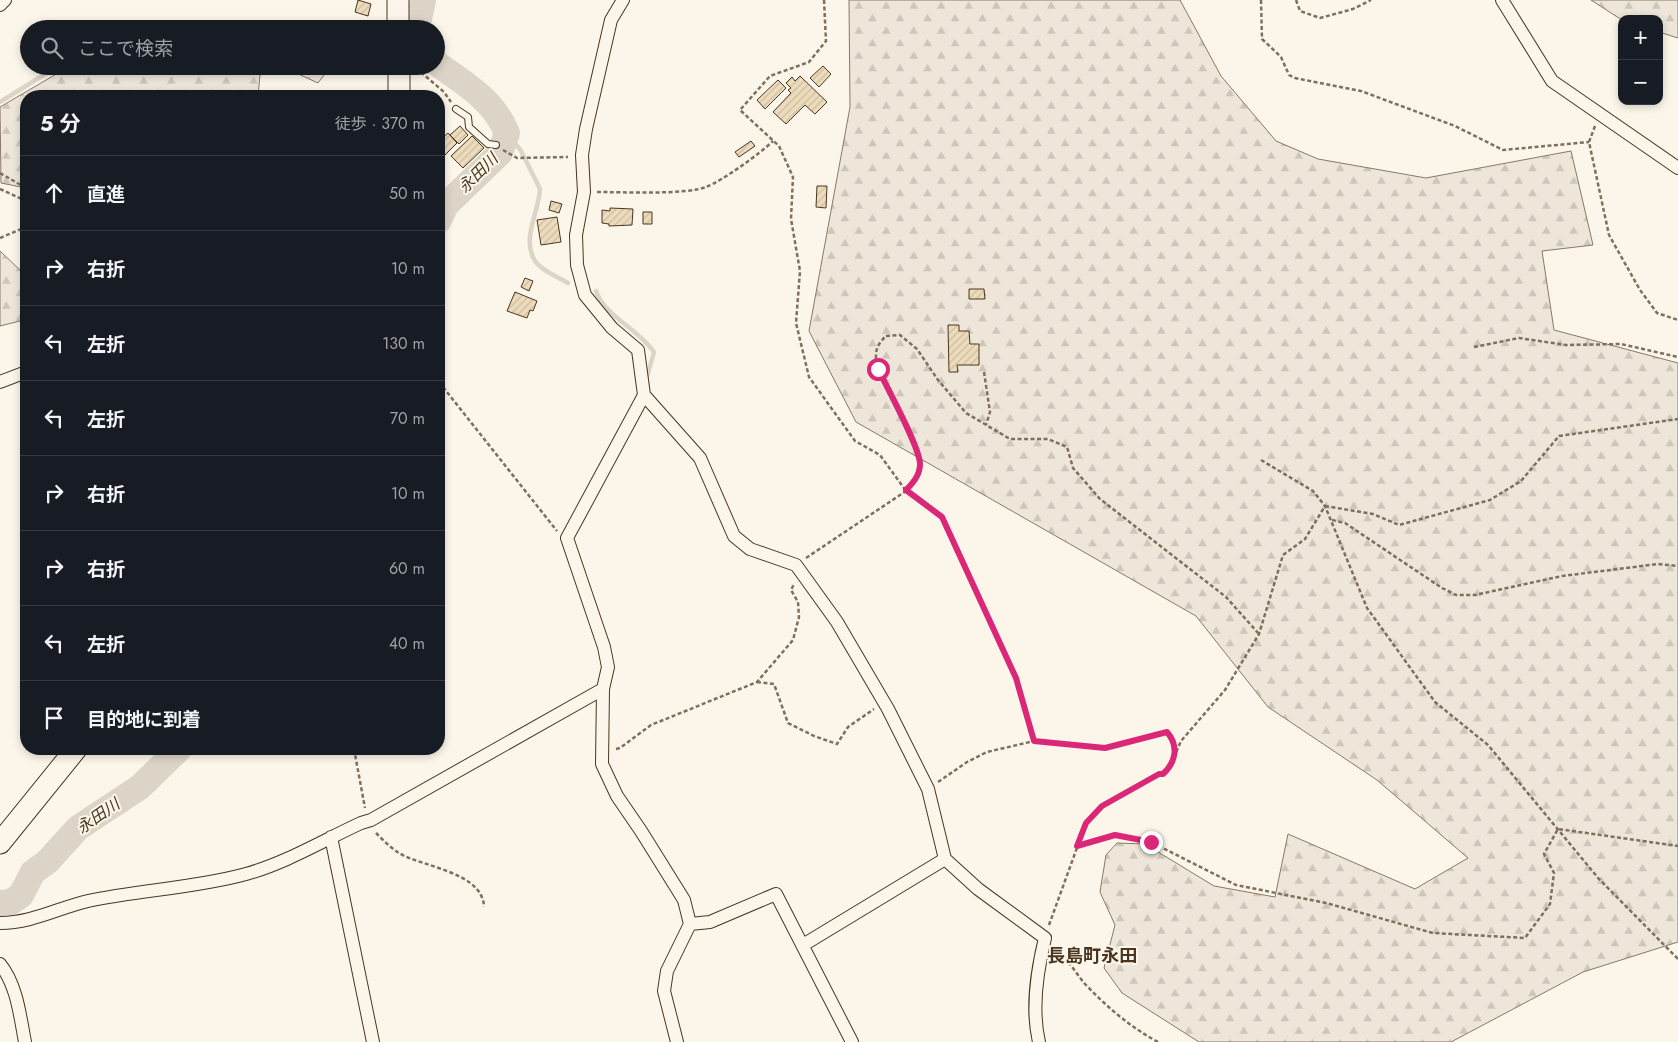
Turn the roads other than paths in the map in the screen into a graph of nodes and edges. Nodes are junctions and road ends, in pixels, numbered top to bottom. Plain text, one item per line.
1 (5, 0) edge
2 (398, 0) edge
3 (622, 0) edge
4 (1502, 0) edge
5 (0, 5) edge
6 (398, 20) edge
7 (399, 75) edge
8 (399, 90) edge
9 (456, 109) road end
10 (496, 145) dead end
11 (1678, 168) edge
12 (20, 374) edge
13 (0, 382) edge
14 (644, 395) junction
15 (603, 689) junction
16 (71, 755) edge
17 (331, 837) junction
18 (0, 843) edge
19 (945, 859) junction
20 (0, 923) edge
21 (690, 924) junction
22 (803, 945) junction
23 (0, 964) edge
24 (25, 1042) edge
25 (373, 1042) edge
26 (677, 1042) edge
27 (852, 1042) edge
28 (1039, 1042) edge

1 - 5 street
2 - 6 main road
3 - 14 street
4 - 11 street
7 - 8 main road
9 - 10 lane
12 - 13 street
14 - 15 street
14 - 19 street
15 - 17 street
15 - 21 street
16 - 18 main road
17 - 20 street
17 - 25 street
19 - 22 street
19 - 28 street
21 - 22 street
21 - 26 street
22 - 27 street
23 - 24 street

